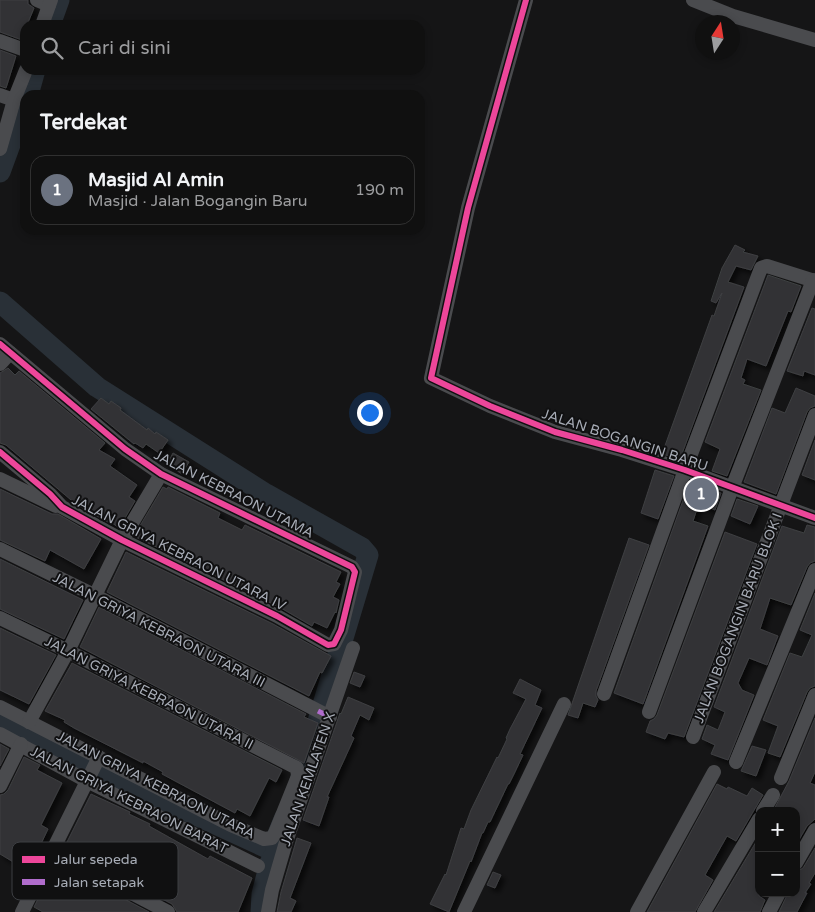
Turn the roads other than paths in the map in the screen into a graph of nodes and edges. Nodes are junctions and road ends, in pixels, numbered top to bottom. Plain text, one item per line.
1 (526, 0) edge
2 (693, 0) edge
3 (46, 2) edge
4 (43, 20) edge
5 (815, 40) edge
6 (0, 41) edge
7 (20, 48) edge
8 (24, 75) edge
9 (0, 95) edge
10 (14, 100) junction
11 (0, 149) edge
12 (814, 281) edge
13 (5, 349) edge
14 (0, 364) edge
15 (815, 415) edge
16 (0, 452) edge
17 (685, 470) junction
18 (161, 474) junction
19 (0, 479) edge
20 (732, 488) junction
21 (780, 506) junction
22 (62, 507) junction
23 (815, 518) edge
24 (122, 540) junction
25 (0, 549) edge
26 (815, 570) edge
27 (94, 595) junction
28 (0, 618) edge
29 (332, 645) joint
30 (353, 648) dead end
31 (68, 651) junction
32 (604, 694) dead end
33 (815, 695) edge
34 (564, 704) dead end
35 (0, 707) edge
36 (649, 712) dead end
37 (324, 714) junction
38 (29, 722) junction
39 (0, 734) edge
40 (693, 737) dead end
41 (21, 744) junction
42 (98, 759) junction
43 (736, 762) dead end
44 (297, 768) joint
45 (714, 772) dead end
46 (89, 778) junction
47 (781, 778) dead end
48 (0, 786) edge
49 (773, 794) dead end
50 (766, 807) edge
51 (755, 826) edge
52 (815, 830) edge
53 (56, 842) edge
54 (800, 857) edge
55 (258, 866) dead end
56 (778, 897) edge
57 (145, 900) edge
58 (168, 912) edge
59 (268, 912) edge
60 (464, 912) edge
61 (637, 912) edge
62 (704, 912) edge
63 (769, 912) edge

1 - 17 street, JALAN BOGANGIN BARU
2 - 5 street
3 - 4 street
6 - 7 street
8 - 10 street
9 - 10 street
10 - 11 street
12 - 17 street
12 - 20 street
13 - 14 street
13 - 18 street, JALAN KEBRAON UTAMA
15 - 21 street, JALAN BOGANGIN BARU BLOK I
16 - 22 street, JALAN GRIYA KEBRAON UTARA IV
17 - 20 street, JALAN BOGANGIN BARU
17 - 32 street
18 - 24 street
18 - 29 street, JALAN KEBRAON UTAMA
19 - 22 street, JALAN GRIYA KEBRAON UTARA IV
20 - 21 street, JALAN BOGANGIN BARU
20 - 36 street
21 - 23 street, JALAN BOGANGIN BARU
21 - 40 street, JALAN BOGANGIN BARU BLOK I
22 - 24 street, JALAN GRIYA KEBRAON UTARA IV
24 - 27 street
24 - 29 street, JALAN GRIYA KEBRAON UTARA IV
25 - 27 street, JALAN GRIYA KEBRAON UTARA III
26 - 43 street
27 - 31 street
27 - 37 street, JALAN GRIYA KEBRAON UTARA III
28 - 31 street, JALAN GRIYA KEBRAON UTARA II
30 - 37 street, JALAN KEMLATEN X
31 - 38 street
31 - 44 street, JALAN GRIYA KEBRAON UTARA II
33 - 47 street
34 - 60 street
35 - 38 street, JALAN GRIYA KEBRAON UTARA
37 - 59 street, JALAN KEMLATEN X
38 - 42 street, JALAN GRIYA KEBRAON UTARA
39 - 41 street, JALAN GRIYA KEBRAON BARAT
41 - 46 street, JALAN GRIYA KEBRAON BARAT
41 - 48 street
42 - 44 street, JALAN GRIYA KEBRAON UTARA
42 - 46 street
45 - 61 street
46 - 53 street
46 - 55 street, JALAN GRIYA KEBRAON BARAT
49 - 50 street
51 - 62 street
52 - 54 street
56 - 63 street
57 - 58 street

